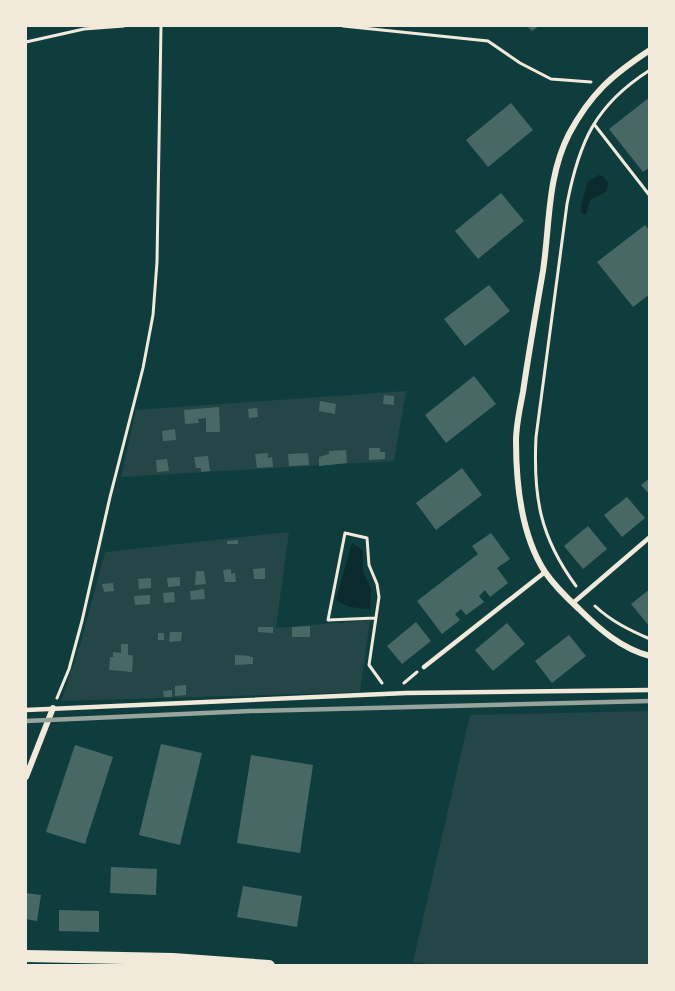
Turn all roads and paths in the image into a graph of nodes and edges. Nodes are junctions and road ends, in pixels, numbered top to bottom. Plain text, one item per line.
1 (124, 26) edge
2 (161, 26) edge
3 (343, 26) edge
4 (26, 42) edge
5 (650, 50) edge
6 (650, 70) edge
7 (600, 87) junction
8 (593, 123) junction
9 (650, 196) edge
10 (650, 537) edge
11 (545, 572) junction
12 (582, 595) junction
13 (573, 603) junction
14 (375, 618) junction
15 (650, 639) edge
16 (650, 656) edge
17 (424, 666) dead end
18 (650, 690) edge
19 (391, 694) junction
20 (53, 708) junction
21 (26, 710) edge
22 (26, 775) edge
23 (26, 956) edge
24 (269, 966) edge

1 - 4 path
2 - 20 path
3 - 7 path
5 - 7 street
6 - 8 path
7 - 11 street
8 - 9 path
8 - 12 path
10 - 12 lane
11 - 13 street
11 - 17 lane
12 - 13 lane
12 - 15 path
13 - 16 street
14 - 14 path
14 - 19 path
18 - 19 lane
19 - 20 lane
20 - 21 lane
20 - 22 street
23 - 24 main road

